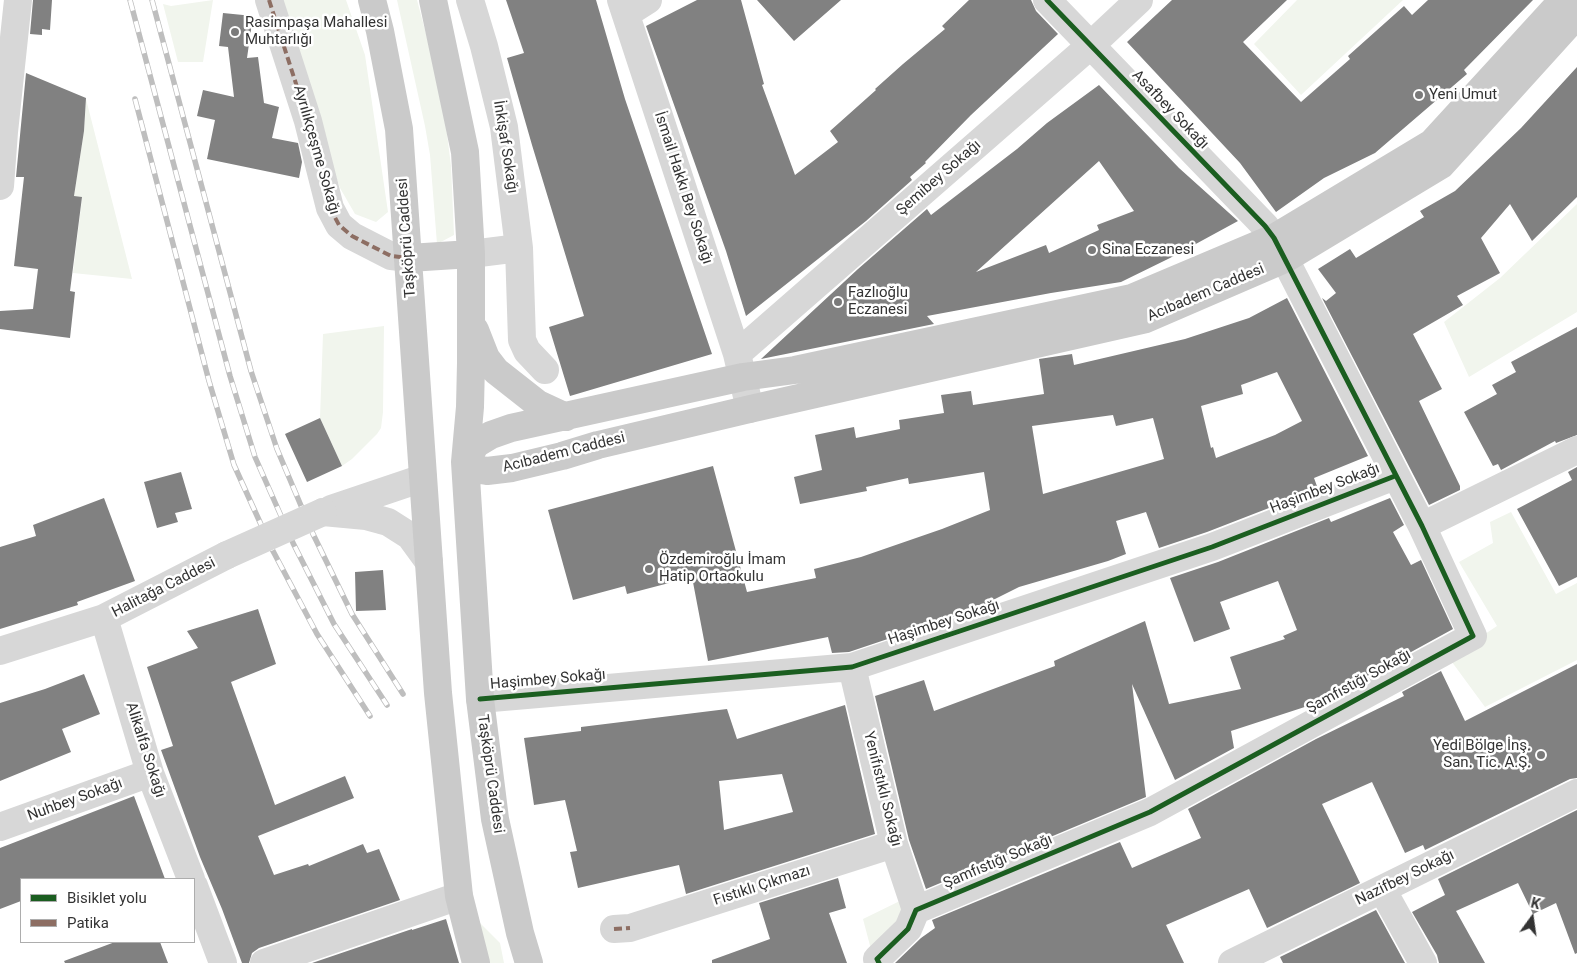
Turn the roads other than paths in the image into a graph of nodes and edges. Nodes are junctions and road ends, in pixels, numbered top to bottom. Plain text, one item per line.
1 (18, 0) edge
2 (269, 0) edge
3 (372, 0) edge
4 (433, 0) edge
5 (470, 0) edge
6 (1047, 0) edge
7 (1139, 0) edge
8 (1563, 0) edge
9 (632, 5) edge
10 (1577, 15) edge
11 (1090, 45) junction
12 (2, 132) edge
13 (0, 186) edge
14 (519, 248) junction
15 (1280, 248) junction
16 (471, 254) junction
17 (409, 258) junction
18 (471, 320) junction
19 (740, 366) junction
20 (545, 370) dead end
21 (750, 409) junction
22 (566, 417) junction
23 (1577, 450) edge
24 (465, 462) junction
25 (1395, 476) junction
26 (423, 478) junction
27 (323, 512) junction
28 (1422, 526) junction
29 (429, 562) junction
30 (104, 618) junction
31 (0, 651) edge
32 (852, 667) junction
33 (480, 698) junction
34 (150, 773) junction
35 (1577, 793) edge
36 (0, 827) edge
37 (894, 844) junction
38 (191, 878) edge
39 (195, 889) edge
40 (1382, 889) junction
41 (459, 896) junction
42 (916, 910) junction
43 (622, 929) dead end
44 (223, 963) edge
45 (264, 963) edge
46 (476, 963) edge
47 (529, 963) edge
48 (878, 963) edge
49 (1232, 963) edge
50 (1423, 963) edge

1 - 12 street
2 - 17 street, Ayrılıkçeşme Sokağı
3 - 17 main road, Taşköprü Caddesi
4 - 16 main road, Taşköprü Caddesi
5 - 14 street, İnkişaf Sokağı
6 - 11 street, Asafbey Sokağı
7 - 11 street, Şemibey Sokağı
8 - 15 main road, Acıbadem Caddesi
9 - 19 street, İsmail Hakkı Bey Sokağı
10 - 15 main road, Acıbadem Caddesi
11 - 15 street, Asafbey Sokağı
11 - 19 street, Şemibey Sokağı
12 - 13 street
14 - 16 street
14 - 20 street, İnkişaf Sokağı
15 - 19 main road, Acıbadem Caddesi
15 - 21 main road, Acıbadem Caddesi
15 - 25 street, Şamfıstığı Sokağı
16 - 17 main road
16 - 18 main road, Taşköprü Caddesi
17 - 26 main road, Taşköprü Caddesi
18 - 22 main road
18 - 24 main road, Taşköprü Caddesi
19 - 21 street
19 - 22 main road, Acıbadem Caddesi
21 - 24 main road, Acıbadem Caddesi
22 - 24 main road, Acıbadem Caddesi
23 - 28 street
24 - 26 main road
24 - 33 main road, Taşköprü Caddesi
25 - 28 street, Şamfıstığı Sokağı
25 - 32 street, Haşimbey Sokağı
26 - 27 street, Halitağa Caddesi
26 - 29 main road, Taşköprü Caddesi
27 - 29 street, Halitağa Caddesi
27 - 30 street, Halitağa Caddesi, bridge
28 - 42 street, Şamfıstığı Sokağı
29 - 41 main road, Taşköprü Caddesi
30 - 31 street, Halitağa Caddesi
30 - 34 street, Alikalfa Sokağı
32 - 33 street, Haşimbey Sokağı
32 - 37 street, Yenifıstıklı Sokağı
33 - 47 main road, Taşköprü Caddesi
34 - 36 street, Nuhbey Sokağı
34 - 38 street, Alikalfa Sokağı
35 - 40 street, Nazifbey Sokağı
37 - 42 street, Yenifıstıklı Sokağı
37 - 43 street, Fıstıklı Çıkmazı
39 - 44 street
40 - 49 street, Nazifbey Sokağı
40 - 50 street
41 - 45 street
41 - 46 main road, Taşköprü Caddesi
42 - 48 street

